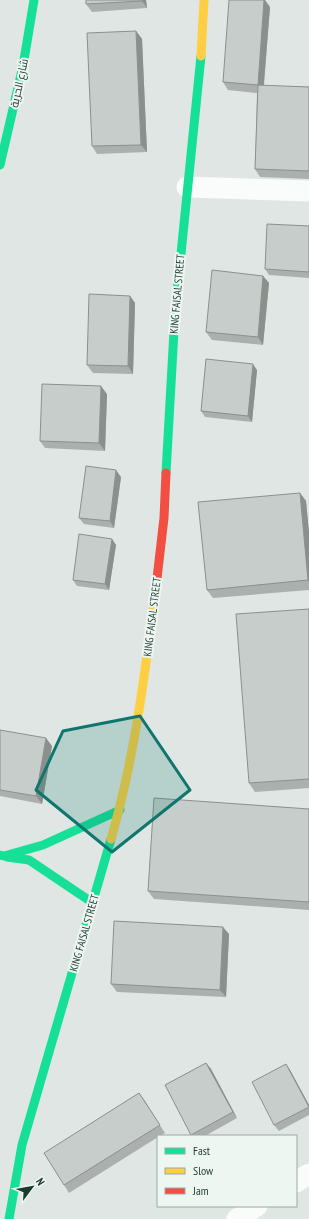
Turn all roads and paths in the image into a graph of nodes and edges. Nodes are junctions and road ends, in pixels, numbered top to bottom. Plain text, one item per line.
1 (34, 0) edge
2 (204, 0) edge
3 (0, 165) edge
4 (187, 187) junction
5 (309, 191) edge
6 (120, 810) junction
7 (1, 856) edge
8 (93, 903) junction
9 (309, 1174) edge
10 (297, 1181) edge
11 (255, 1207) edge
12 (260, 1207) edge
13 (9, 1219) edge
14 (237, 1219) edge
15 (264, 1219) edge

1 - 3 main road, شارع الحرية
2 - 4 main road, KING FAISAL STREET
4 - 5 street
4 - 6 main road, KING FAISAL STREET
6 - 7 main road
6 - 8 main road, KING FAISAL STREET
7 - 8 main road
8 - 13 main road, KING FAISAL STREET
9 - 10 street
11 - 14 street
12 - 15 street

